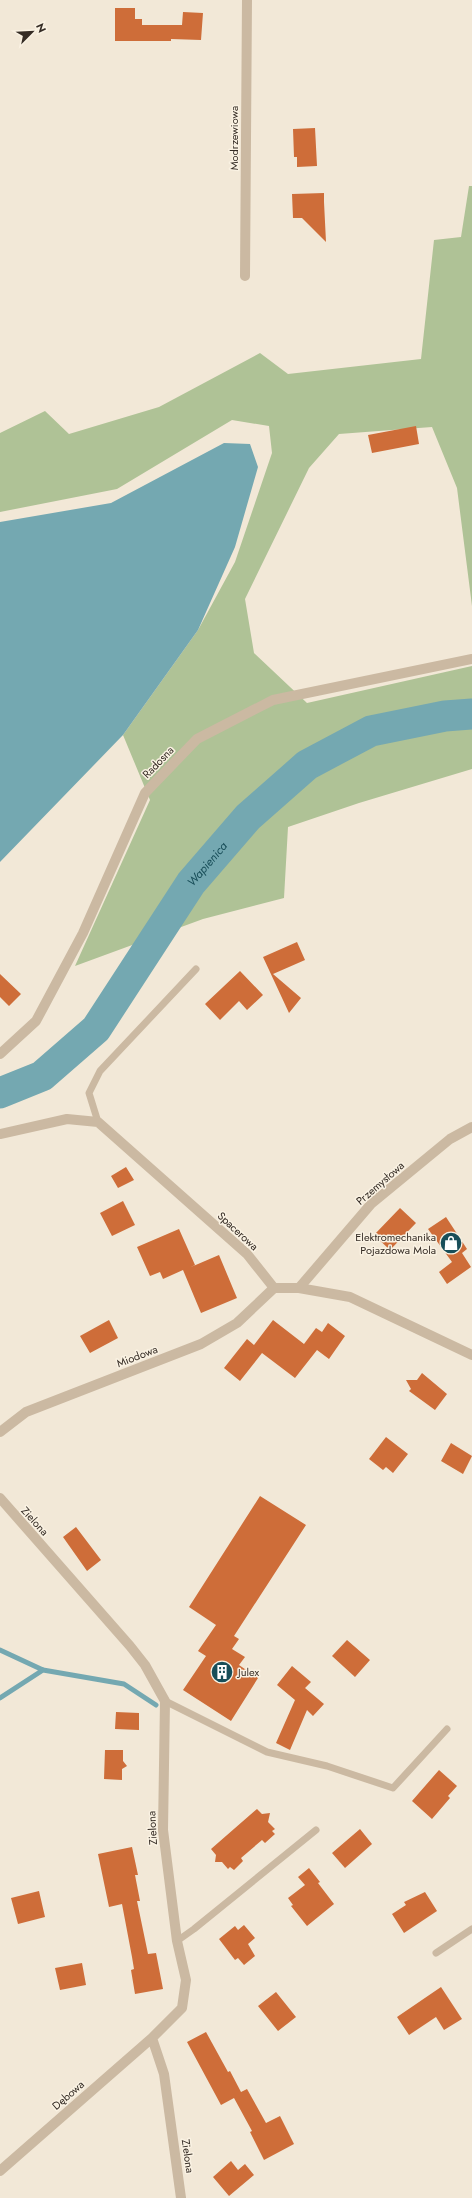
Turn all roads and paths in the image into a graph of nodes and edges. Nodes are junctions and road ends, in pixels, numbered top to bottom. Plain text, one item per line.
1 (247, 0) edge
2 (245, 276) dead end
3 (472, 659) edge
4 (196, 969) dead end
5 (0, 1054) edge
6 (98, 1122) junction
7 (472, 1127) edge
8 (0, 1134) edge
9 (274, 1288) junction
10 (299, 1288) junction
11 (472, 1355) edge
12 (0, 1432) edge
13 (0, 1498) edge
14 (165, 1701) junction
15 (447, 1729) dead end
16 (316, 1830) dead end
17 (472, 1929) edge
18 (177, 1941) junction
19 (436, 1953) dead end
20 (152, 2038) junction
21 (0, 2171) edge
22 (181, 2198) edge

1 - 2 street, Modrzewiowa
3 - 5 street, Radosna
4 - 6 lane
6 - 8 street
6 - 9 street, Spacerowa
7 - 10 street, Przemysłowa
9 - 10 street
9 - 12 street, Miodowa
10 - 11 street
13 - 14 street, Zielona
14 - 15 lane
14 - 18 street, Zielona
16 - 18 lane
17 - 19 lane
18 - 20 street, Zielona
20 - 21 street, Dębowa
20 - 22 street, Zielona

